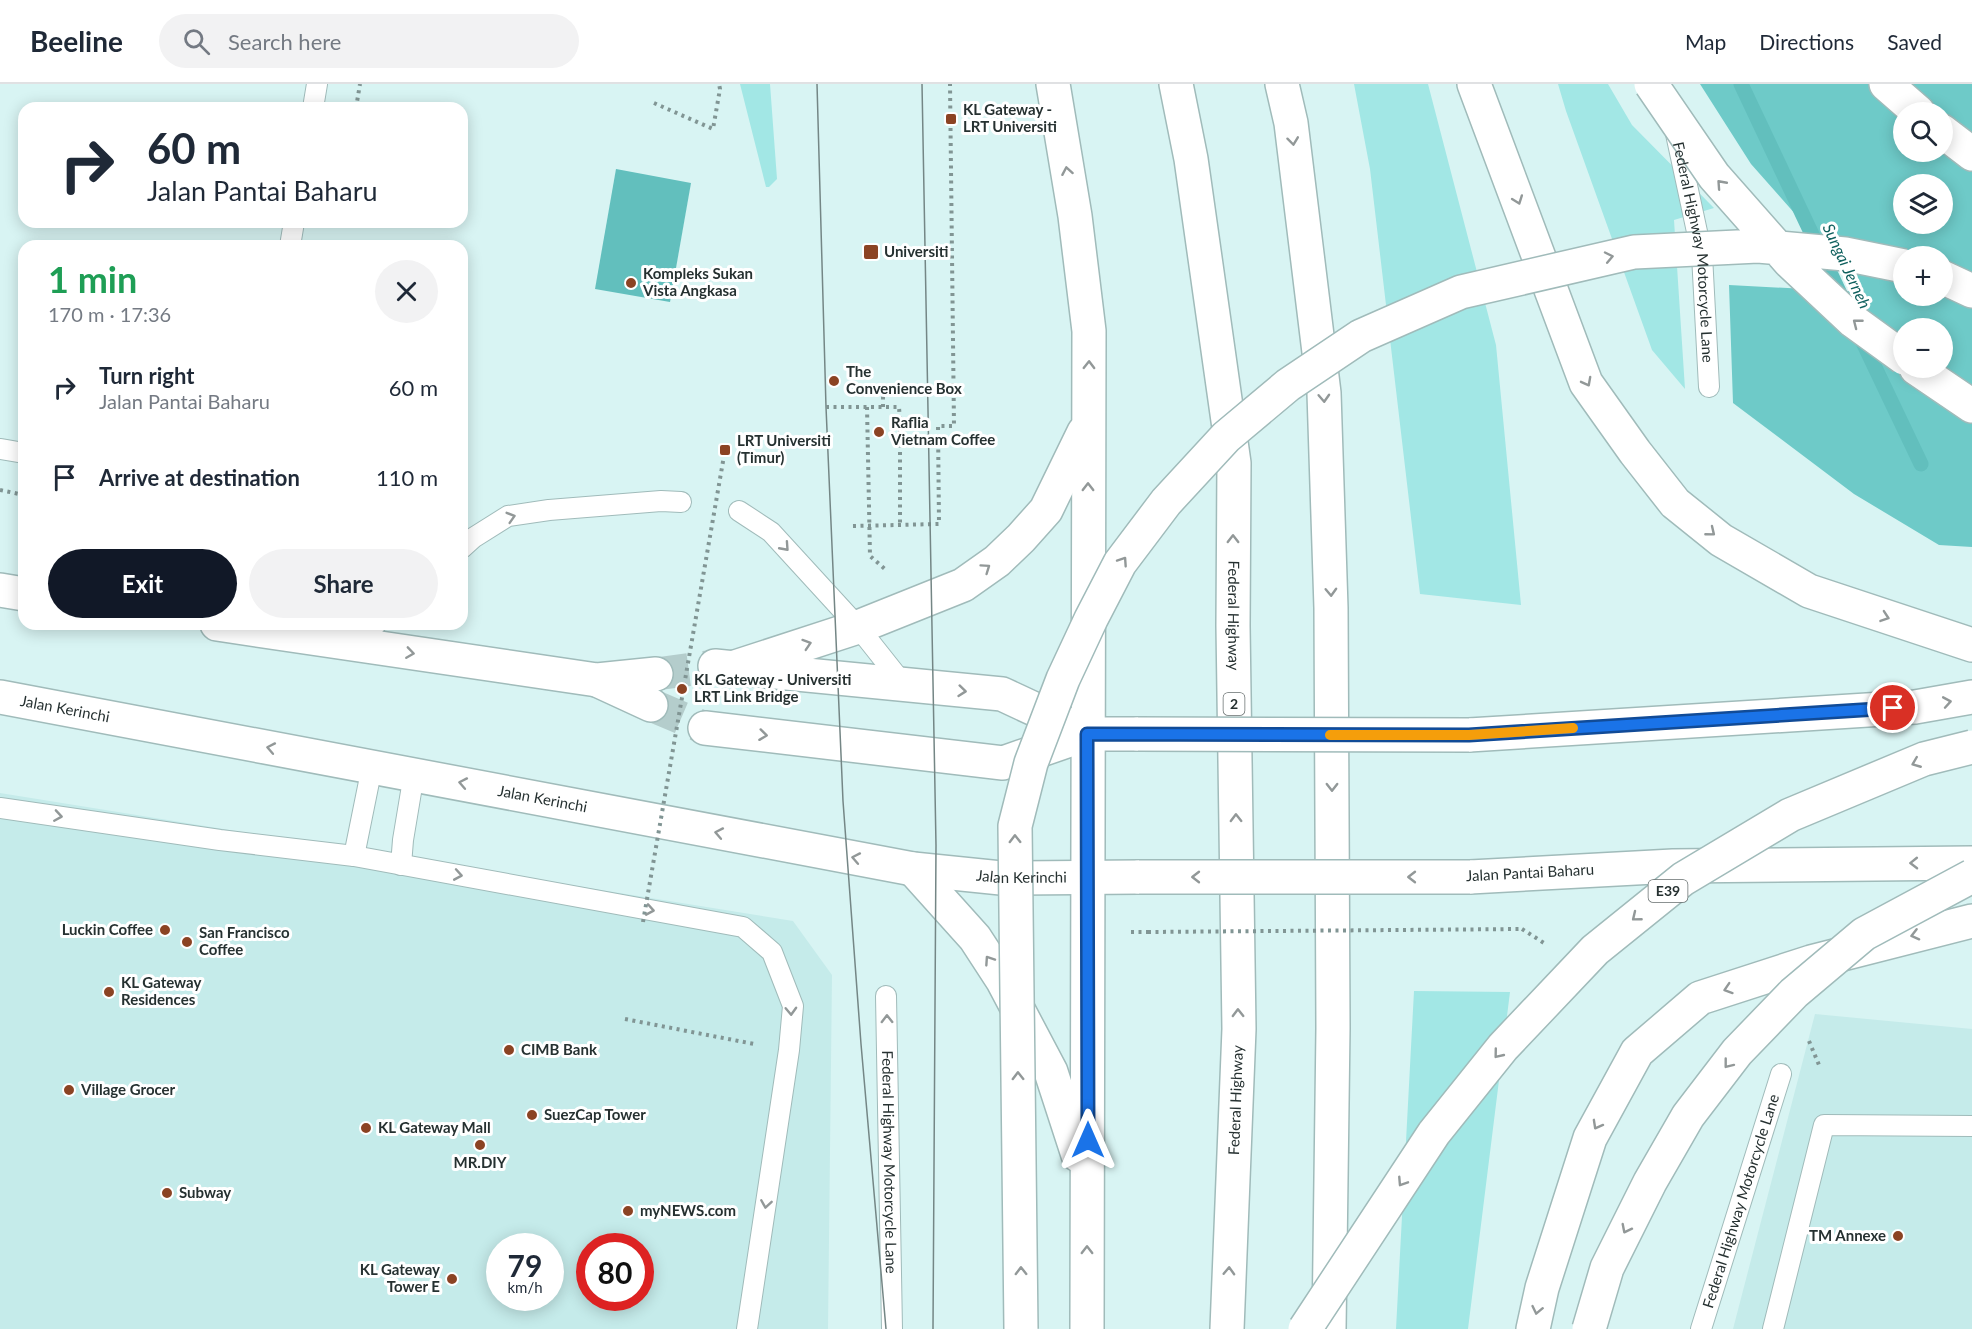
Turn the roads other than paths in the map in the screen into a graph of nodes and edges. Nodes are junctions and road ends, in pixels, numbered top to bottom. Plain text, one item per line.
1 (318, 84) edge
2 (1053, 84) edge
3 (1176, 84) edge
4 (1282, 84) edge
5 (1474, 84) edge
6 (1651, 84) edge
7 (1666, 84) edge
8 (1886, 84) edge
9 (314, 102) edge
10 (1907, 102) edge
11 (1953, 139) edge
12 (1972, 154) edge
13 (1893, 264) edge
14 (1953, 282) edge
15 (1972, 291) edge
16 (1893, 350) edge
17 (1931, 378) edge
18 (1709, 387) dead end
19 (1972, 406) edge
20 (1088, 423) junction
21 (1, 449) edge
22 (18, 452) edge
23 (681, 502) dead end
24 (739, 510) dead end
25 (468, 543) edge
26 (0, 591) edge
27 (18, 593) edge
28 (858, 627) junction
29 (305, 630) edge
30 (364, 634) edge
31 (1972, 645) edge
32 (904, 685) junction
33 (653, 689) tunnel mouth
34 (0, 697) edge
35 (1972, 698) edge
36 (705, 728) tunnel mouth
37 (1087, 734) junction
38 (1972, 747) edge
39 (1035, 752) junction
40 (372, 767) junction
41 (414, 774) junction
42 (0, 808) edge
43 (354, 856) junction
44 (1972, 863) edge
45 (401, 865) junction
46 (913, 869) junction
47 (1972, 876) edge
48 (1087, 877) junction
49 (1972, 921) edge
50 (886, 996) dead end
51 (1781, 1074) dead end
52 (1972, 1126) edge
53 (1088, 1186) junction
54 (747, 1329) edge
55 (892, 1329) edge
56 (1022, 1329) edge
57 (1087, 1329) edge
58 (1227, 1329) edge
59 (1305, 1329) edge
60 (1329, 1329) edge
61 (1533, 1329) edge
62 (1589, 1329) edge
63 (1701, 1329) edge
64 (1773, 1329) edge

1 - 9 lane
20 -> 2 main road
58 -> 3 main road, Federal Highway / 2
4 -> 60 main road
5 -> 31 main road
16 -> 6 main road, bridge
7 - 18 lane, Federal Highway Motorcycle Lane
8 - 10 main road
11 - 12 main road
39 -> 13 main road, bridge
14 - 15 main road
17 - 19 main road
28 -> 20 main road
37 -> 20 main road
21 - 22 lane
25 -> 23 lane
24 -> 28 lane
26 - 27 main road
28 - 32 lane
32 -> 28 main road
29 - 30 main road
30 -> 33 main road
32 -> 37 main road
40 -> 34 main road, Jalan Kerinchi
37 -> 35 main road, bridge
36 -> 39 main road
37 - 39 main road
37 - 48 main road
38 -> 59 main road, E39, bridge
56 -> 39 main road, bridge
40 - 41 main road, Jalan Kerinchi
40 - 43 lane
41 - 45 lane
46 -> 41 main road, Jalan Kerinchi
42 -> 43 lane
43 - 45 lane
44 -> 48 main road, Jalan Pantai Baharu, bridge
45 -> 54 lane
46 - 48 main road, Jalan Kerinchi
53 -> 46 main road
47 -> 62 main road, bridge
48 - 53 main road
49 -> 61 main road
55 -> 50 lane, Federal Highway Motorcycle Lane
51 - 63 lane, Federal Highway Motorcycle Lane
52 - 64 lane
57 -> 53 main road

